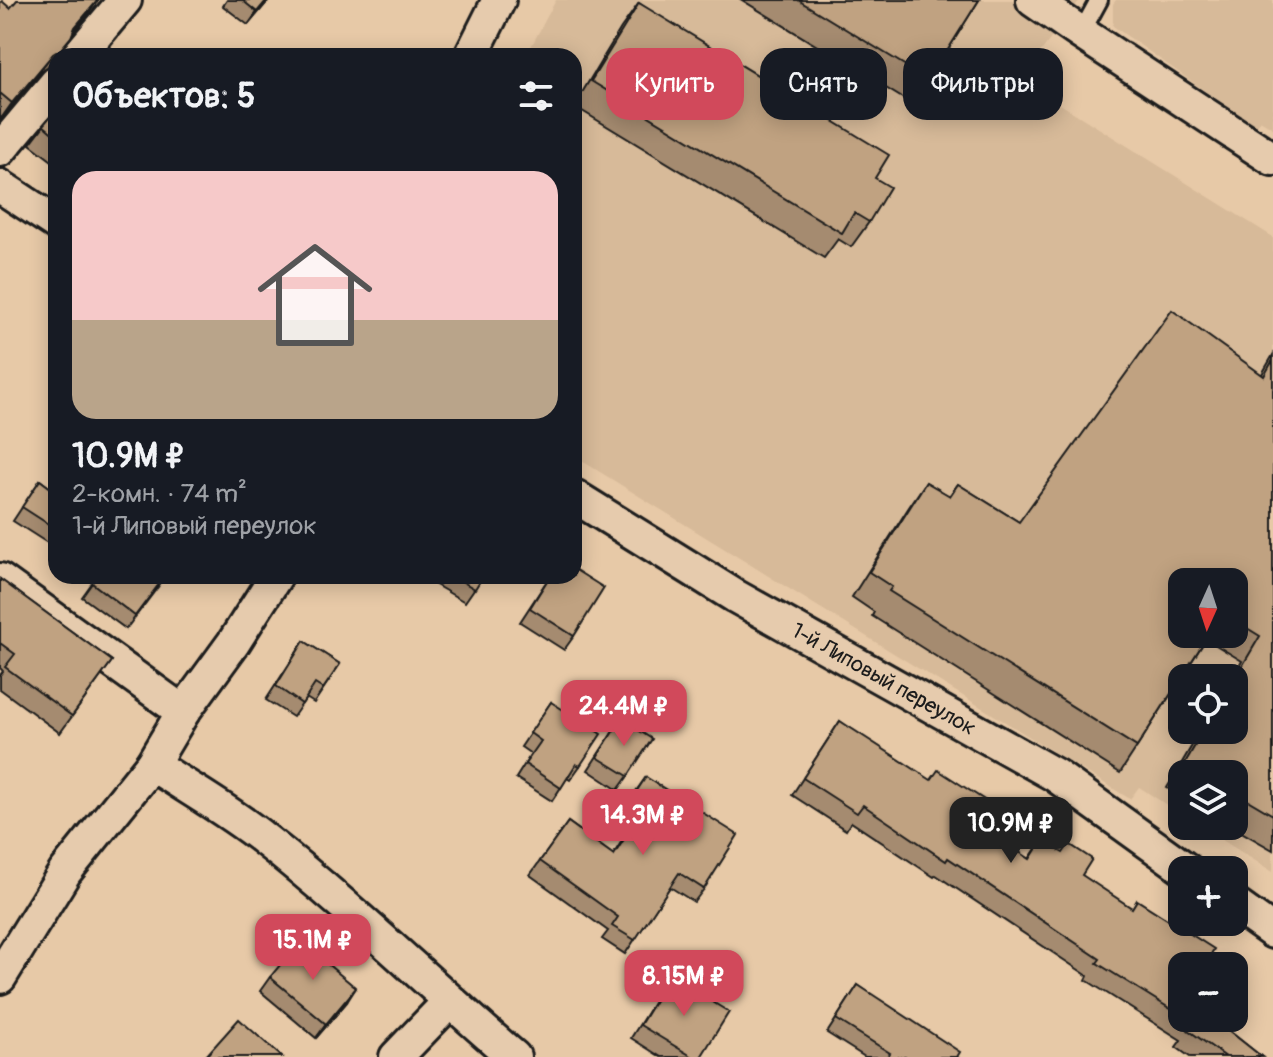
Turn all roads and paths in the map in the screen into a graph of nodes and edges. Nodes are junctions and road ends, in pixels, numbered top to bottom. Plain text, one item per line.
1 (125, 0) edge
2 (499, 0) edge
3 (1033, 0) edge
4 (1099, 0) edge
5 (1081, 33) junction
6 (85, 48) edge
7 (475, 48) edge
8 (48, 93) edge
9 (0, 150) edge
10 (1273, 159) edge
11 (0, 186) edge
12 (48, 218) edge
13 (582, 501) edge
14 (0, 580) edge
15 (271, 584) edge
16 (183, 712) junction
17 (152, 764) junction
18 (1168, 856) edge
19 (1248, 914) edge
20 (1273, 932) edge
21 (3, 963) edge
22 (449, 1002) junction
23 (396, 1057) edge
24 (514, 1057) edge

1 - 6 street
2 - 7 street
3 - 5 street
4 - 5 lane
5 - 10 street
8 - 9 street
11 - 12 street
13 - 18 street, 1-й Липовый переулок
14 - 16 street
15 - 16 street
16 - 17 street
17 - 21 street
17 - 22 street
19 - 20 street
22 - 23 street
22 - 24 street

